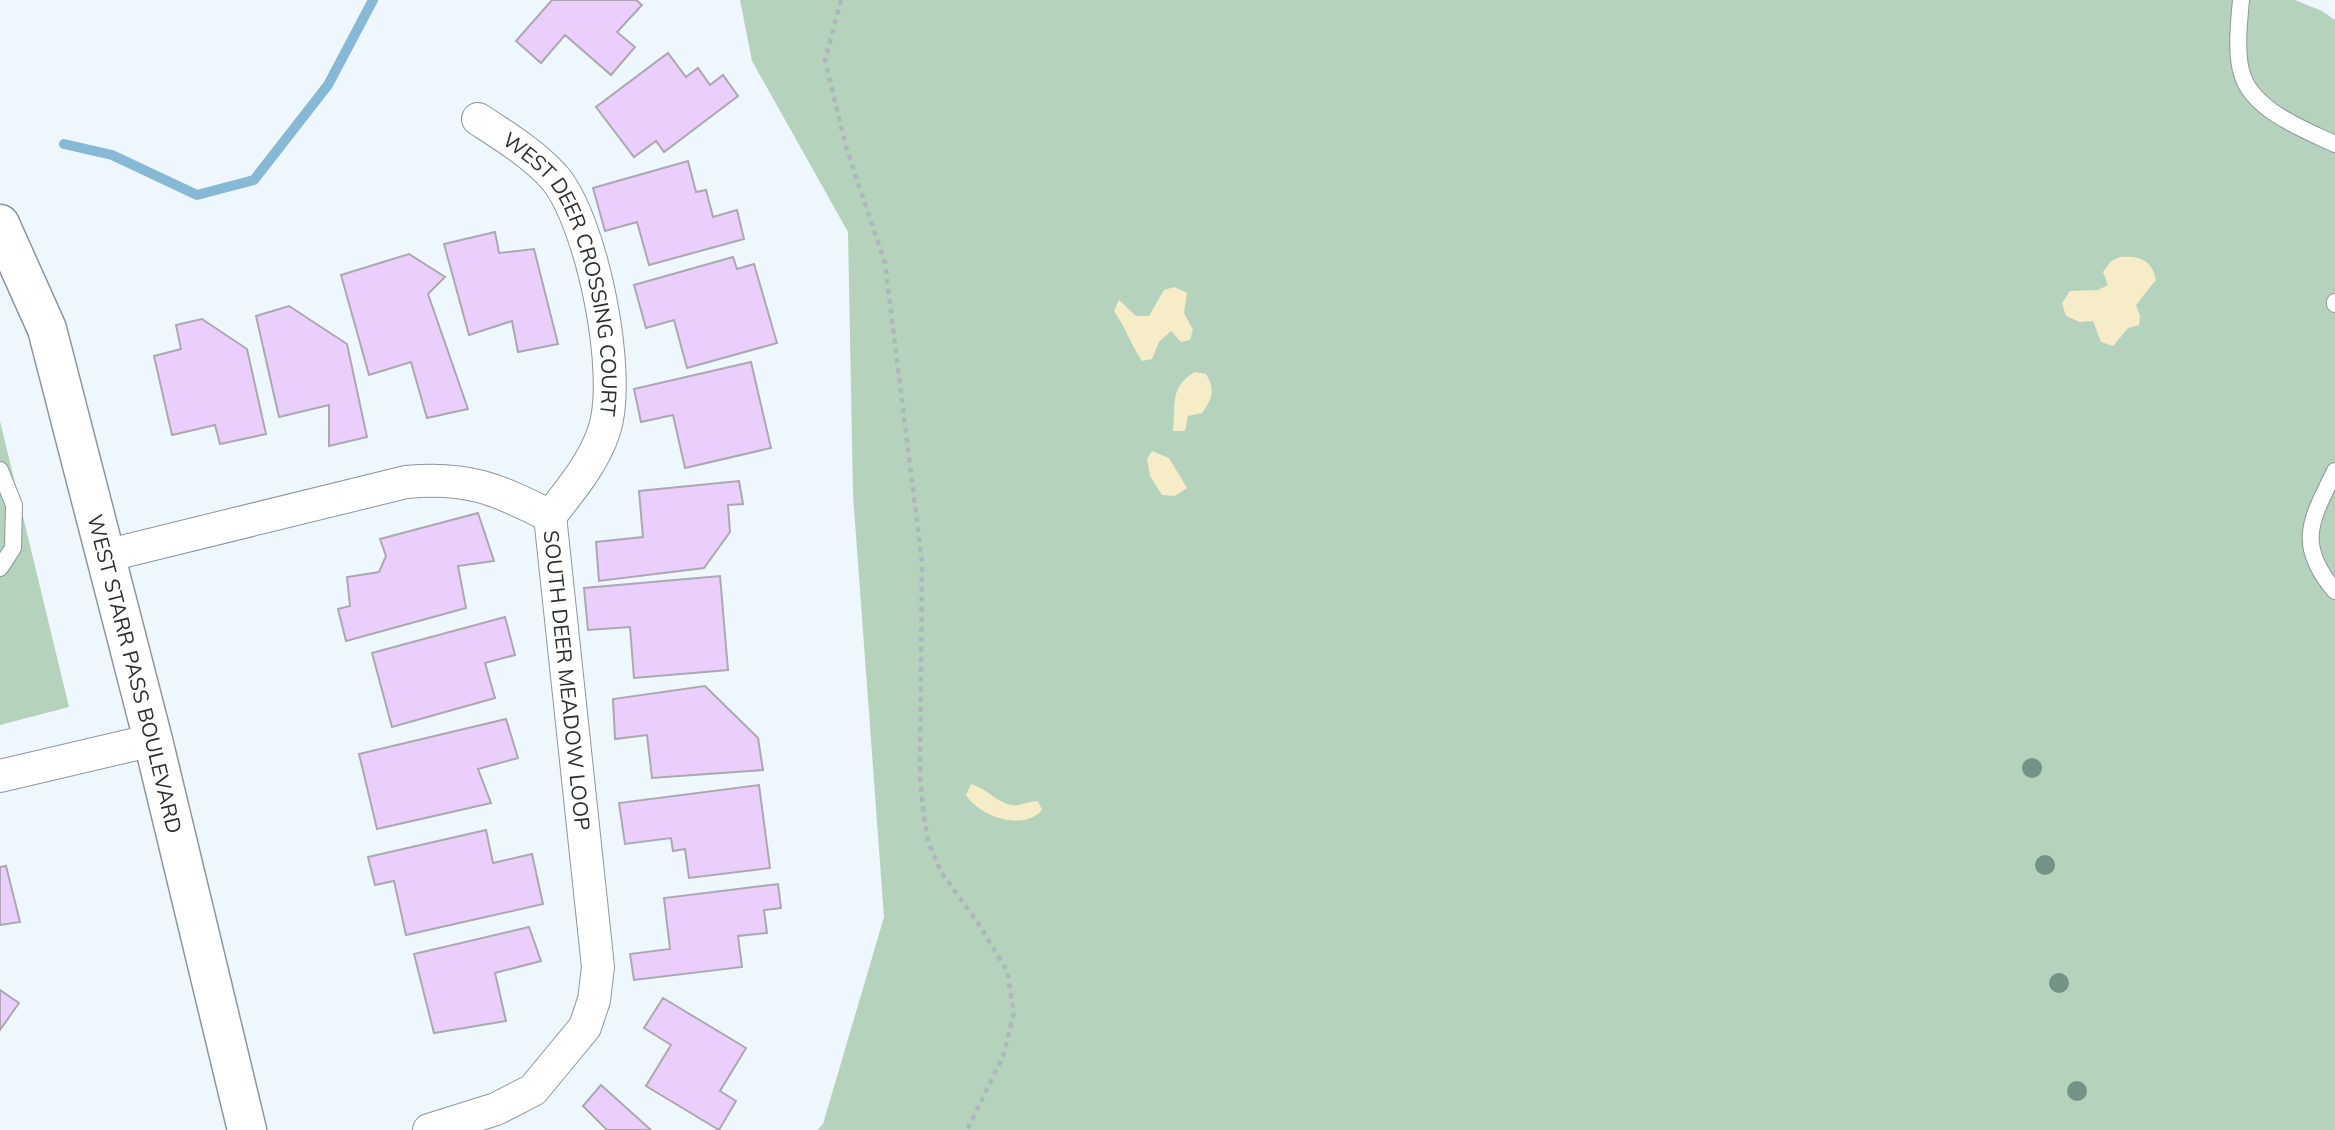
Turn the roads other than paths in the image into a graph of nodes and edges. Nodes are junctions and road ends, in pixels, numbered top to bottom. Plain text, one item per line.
1 (2241, 0) edge
2 (478, 118) dead end
3 (2335, 144) edge
4 (0, 224) edge
5 (0, 470) edge
6 (2335, 471) edge
7 (550, 516) junction
8 (105, 556) junction
9 (0, 568) edge
10 (2335, 591) edge
11 (153, 740) junction
12 (0, 776) edge
13 (247, 1130) edge
14 (429, 1130) edge

1 - 3 lane
2 - 7 street, WEST DEER CROSSING COURT
4 - 8 street, WEST STARR PASS BOULEVARD
5 - 9 lane
6 - 10 lane
7 - 8 street, SOUTH DEER MEADOW LOOP
7 - 14 street, SOUTH DEER MEADOW LOOP
8 - 11 street, WEST STARR PASS BOULEVARD
11 - 12 street
11 - 13 street, WEST STARR PASS BOULEVARD

